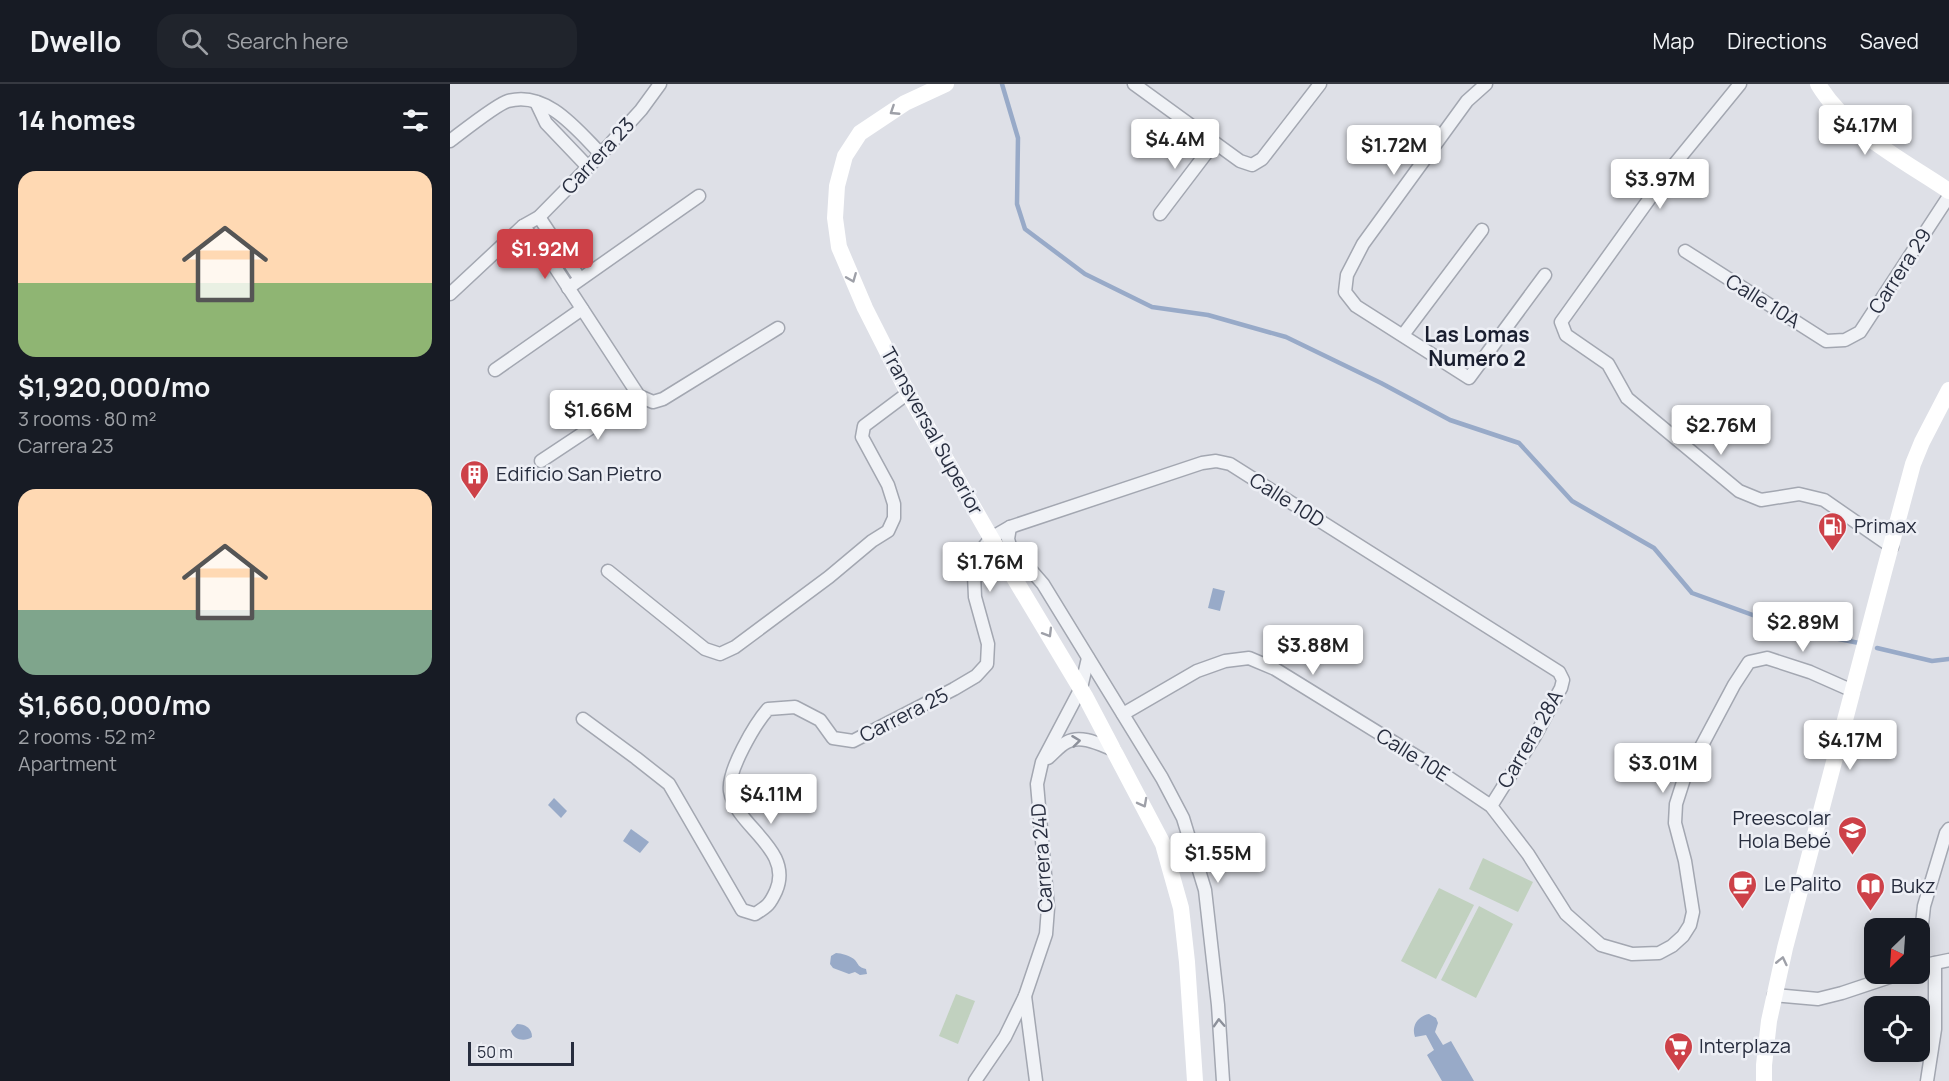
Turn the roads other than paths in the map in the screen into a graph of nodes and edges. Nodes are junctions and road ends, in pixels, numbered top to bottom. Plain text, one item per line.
1 (660, 84) edge
2 (946, 84) edge
3 (1134, 84) edge
4 (1320, 84) edge
5 (1486, 84) edge
6 (1740, 84) edge
7 (1818, 84) edge
8 (536, 102) junction
9 (450, 141) edge
10 (1214, 143) junction
11 (601, 154) junction
12 (588, 167) junction
13 (1949, 190) edge
14 (699, 196) dead end
15 (1949, 196) edge
16 (1160, 214) dead end
17 (539, 218) junction
18 (523, 226) junction
19 (1482, 230) dead end
20 (1685, 251) dead end
21 (1545, 275) dead end
22 (580, 279) junction
23 (568, 288) junction
24 (450, 294) edge
25 (582, 309) junction
26 (778, 328) dead end
27 (1403, 334) junction
28 (1845, 340) joint
29 (495, 370) dead end
30 (1949, 390) edge
31 (908, 393) junction
32 (639, 396) junction
33 (1949, 414) edge
34 (1922, 442) junction
35 (541, 461) dead end
36 (1010, 527) junction
37 (992, 538) junction
38 (1892, 547) junction
39 (608, 571) dead end
40 (1088, 658) junction
41 (1559, 672) joint
42 (1081, 688) junction
43 (1852, 691) junction
44 (1123, 714) junction
45 (583, 719) dead end
46 (1114, 750) junction
47 (1042, 762) junction
48 (1491, 806) junction
49 (1949, 829) edge
50 (1923, 918) edge
51 (1949, 960) edge
52 (1935, 963) junction
53 (1930, 964) edge
54 (1869, 984) edge
55 (1774, 995) junction
56 (1025, 996) junction
57 (975, 1081) edge
58 (1036, 1081) edge
59 (1195, 1081) edge
60 (1223, 1081) edge
61 (1764, 1081) edge
62 (1927, 1081) edge

1 - 11 street, Carrera 23
2 -> 31 main road, Transversal Superior
3 - 10 street
4 - 10 street
5 - 27 street
6 - 38 street
7 - 13 main road
8 - 9 street
8 - 11 street
8 - 12 street
10 - 16 street
11 - 12 street, Carrera 23
12 - 17 street, Carrera 23
14 - 22 street
15 - 28 street, Carrera 29
17 - 18 street, Carrera 23
17 - 22 street
18 - 23 street
18 - 24 street, Carrera 23
19 - 27 street
20 - 28 street, Calle 10A
21 - 27 street
22 - 23 street
23 - 25 street
25 - 29 street
25 - 32 street
26 - 32 street
30 - 34 main road
31 - 37 main road, Transversal Superior
31 - 39 street
32 - 35 street
33 - 34 main road
34 - 38 main road
36 - 37 street, Calle 10D
36 - 40 street
36 - 41 street, Calle 10D
37 -> 42 main road, Transversal Superior
37 - 45 street, Carrera 25
38 - 43 main road
40 - 42 street, Carrera 24D
40 - 44 street
41 - 48 street, Carrera 28A
42 - 46 main road, Transversal Superior
42 - 47 street, Carrera 24D
43 - 48 street, Calle 10E
55 -> 43 main road
44 - 48 street, Calle 10E
60 -> 44 street
47 -> 46 street
46 -> 59 main road, Transversal Superior
47 - 56 street, Carrera 24D
49 - 50 street
51 - 52 street
52 - 53 street
52 - 62 street
54 - 55 street
55 - 61 main road
56 - 57 street, Carrera 24D
56 - 58 street

